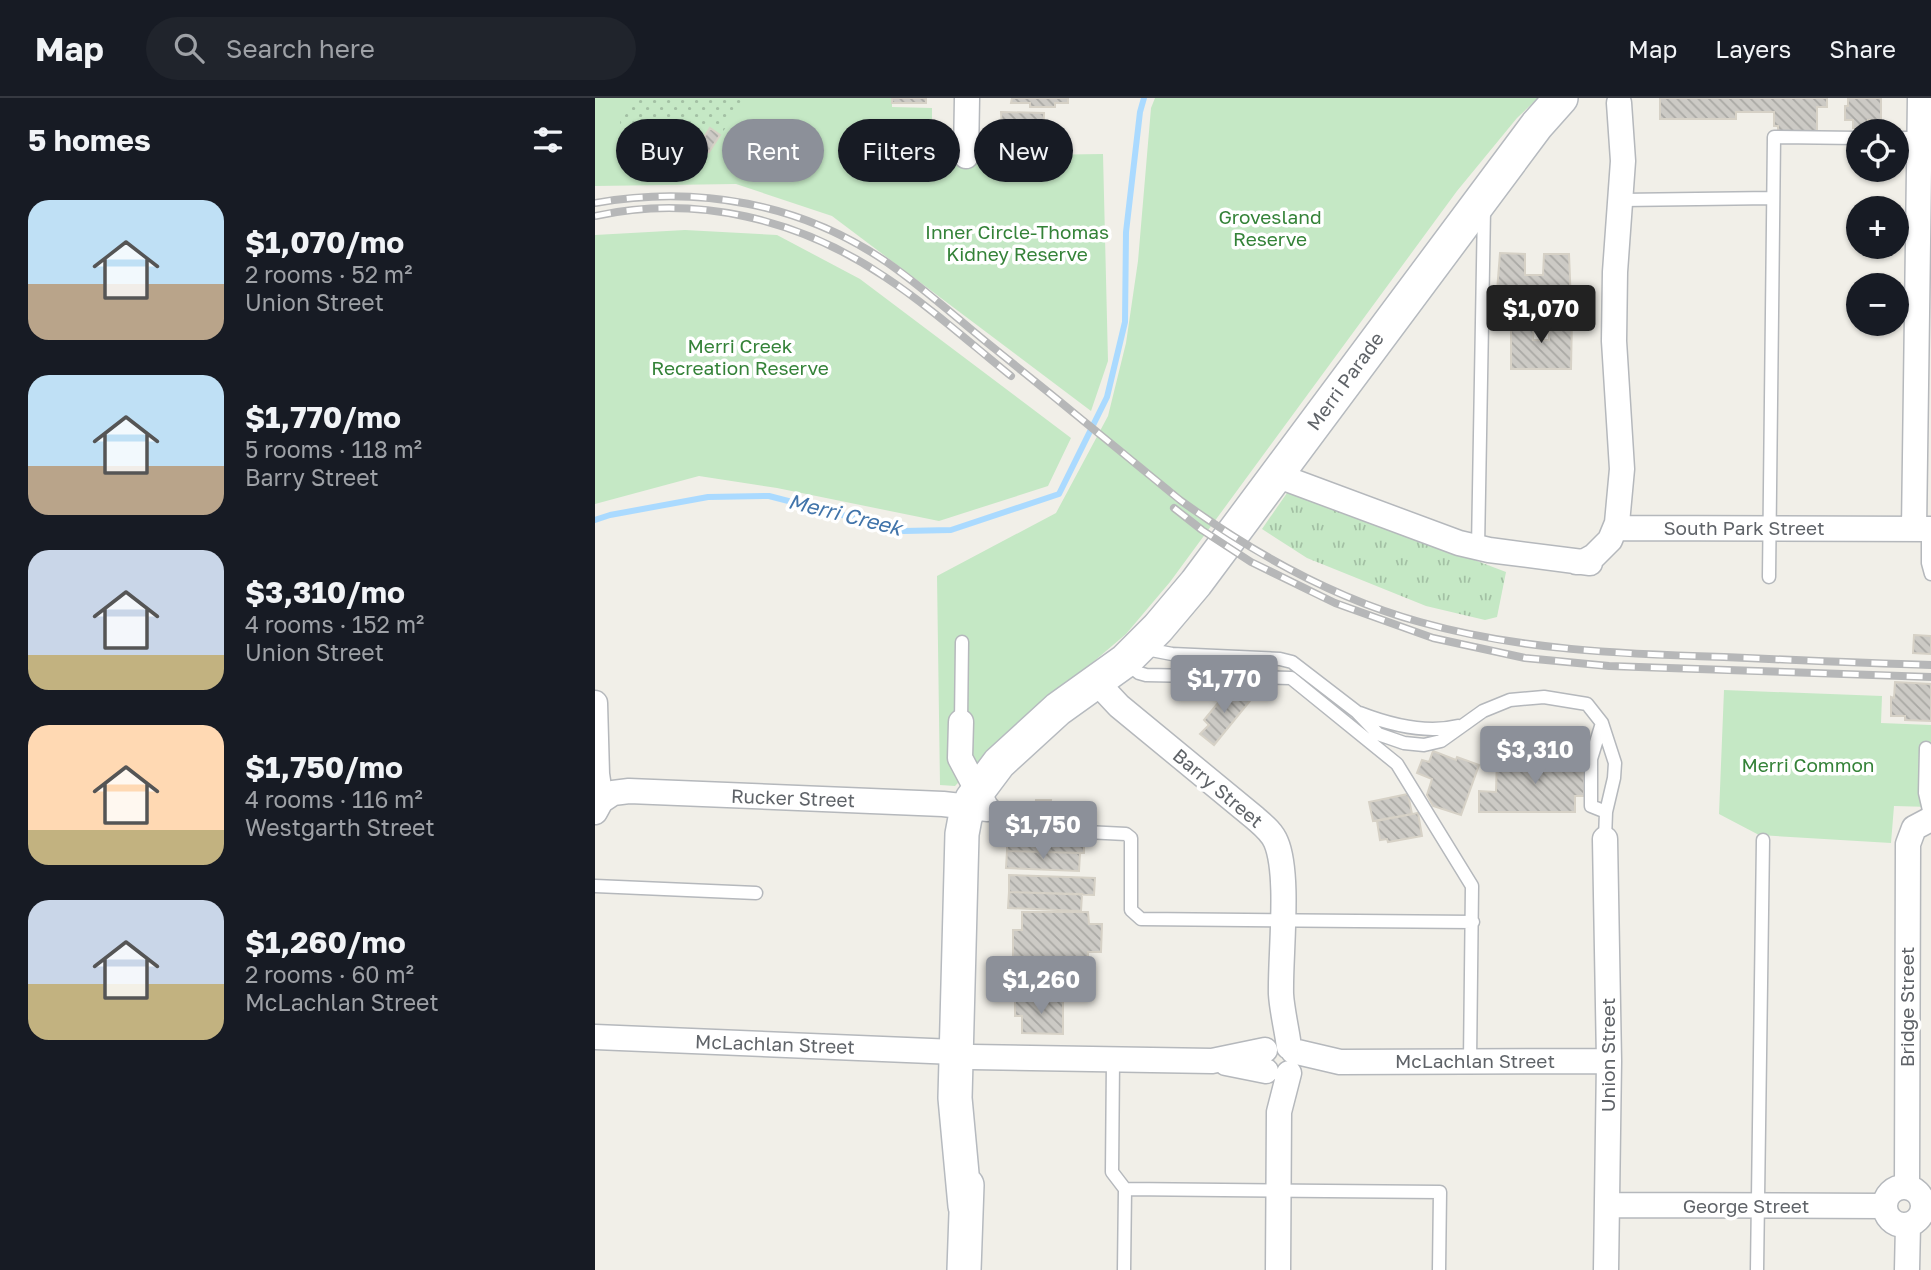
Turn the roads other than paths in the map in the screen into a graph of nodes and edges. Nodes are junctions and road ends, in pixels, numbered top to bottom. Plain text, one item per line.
1 (967, 98) edge
2 (1561, 98) edge
3 (1920, 98) edge
4 (1627, 100) edge
5 (1909, 135) edge
6 (1846, 138) edge
7 (966, 156) dead end
8 (1909, 162) edge
9 (1485, 195) junction
10 (1772, 198) junction
11 (1622, 200) junction
12 (1276, 475) junction
13 (1769, 527) junction
14 (1624, 528) junction
15 (1924, 529) edge
16 (1478, 548) junction
17 (1931, 574) edge
18 (1769, 576) dead end
19 (962, 642) dead end
20 (1132, 654) junction
21 (1099, 685) junction
22 (595, 703) edge
23 (961, 722) joint
24 (1602, 723) junction
25 (1926, 748) dead end
26 (978, 802) junction
27 (598, 806) edge
28 (1606, 812) junction
29 (1922, 823) edge
30 (1605, 839) joint
31 (1763, 840) dead end
32 (595, 886) edge
33 (756, 893) dead end
34 (1282, 919) junction
35 (1473, 922) junction
36 (595, 1037) edge
37 (964, 1054) junction
38 (1113, 1060) junction
39 (1279, 1060) junction
40 (1471, 1061) junction
41 (1609, 1061) junction
42 (1907, 1187) junction
43 (1125, 1189) junction
44 (1279, 1192) junction
45 (1607, 1205) junction
46 (1927, 1205) edge
47 (1758, 1206) junction
48 (1884, 1206) junction
49 (1908, 1225) junction
50 (964, 1270) edge
51 (1124, 1270) edge
52 (1278, 1270) edge
53 (1439, 1270) edge
54 (1606, 1270) edge
55 (1757, 1270) edge
56 (1907, 1270) edge

1 - 7 street
2 - 9 main road, Merri Parade
3 - 5 street
4 - 11 street
6 - 10 lane
8 - 15 street
9 - 12 main road, Merri Parade
9 - 16 lane
10 - 11 lane
10 - 13 lane
11 - 14 street
12 - 16 street
12 - 20 main road, Merri Parade
13 - 14 street, South Park Street
13 - 15 street, South Park Street
13 - 18 lane
14 - 16 street
15 - 17 lane
19 - 23 lane
20 - 21 main road, Merri Parade
20 - 24 lane
20 - 35 lane
21 - 26 main road, Merri Parade
21 - 34 street, Barry Street
22 - 27 street
23 - 26 street
24 - 28 lane
24 - 28 lane
25 - 29 lane
26 - 27 street, Rucker Street
26 - 34 lane
26 - 37 main road, Merri Parade
28 - 30 lane
29 - 42 street, Bridge Street
30 - 41 street, Union Street
31 - 47 lane
32 - 33 lane
34 - 35 lane
34 - 39 street, Barry Street
35 - 40 lane
36 - 37 street, McLachlan Street
37 - 38 street, McLachlan Street
37 - 50 main road, Merri Parade
38 - 39 street, McLachlan Street
38 - 43 lane
39 - 40 street, McLachlan Street
39 - 44 street, Barry Street
40 - 41 street, McLachlan Street
41 - 45 street, Union Street
42 - 46 street
42 - 48 street
43 - 44 lane
43 - 51 lane
44 - 52 street, Barry Street
44 - 53 lane
45 - 47 street, George Street
45 - 54 street, Union Street
46 - 49 street
47 - 48 street, George Street
47 - 55 lane
48 - 49 street
49 - 56 street

